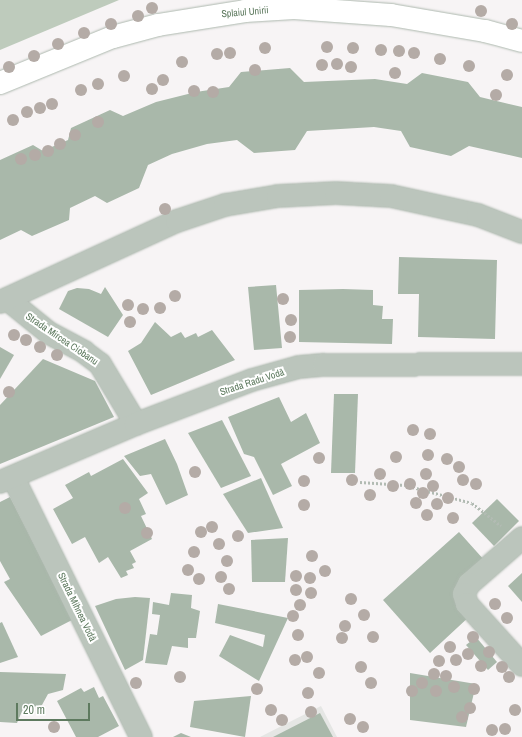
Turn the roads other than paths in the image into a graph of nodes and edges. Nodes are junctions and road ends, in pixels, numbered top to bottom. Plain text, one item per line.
1 (522, 41) edge
2 (0, 83) edge
3 (522, 232) edge
4 (4, 301) edge
5 (522, 364) edge
6 (136, 424) junction
7 (6, 480) edge
8 (519, 540) edge
9 (522, 665) edge
10 (141, 737) edge

1 - 2 main road, Splaiul Unirii
3 - 4 street
4 - 6 street, Strada Mircea Ciobanu
5 - 6 street, Strada Radu Vodă
6 - 7 street, Strada Radu Vodă
7 - 10 street, Strada Mihnea Vodă
8 - 9 street

